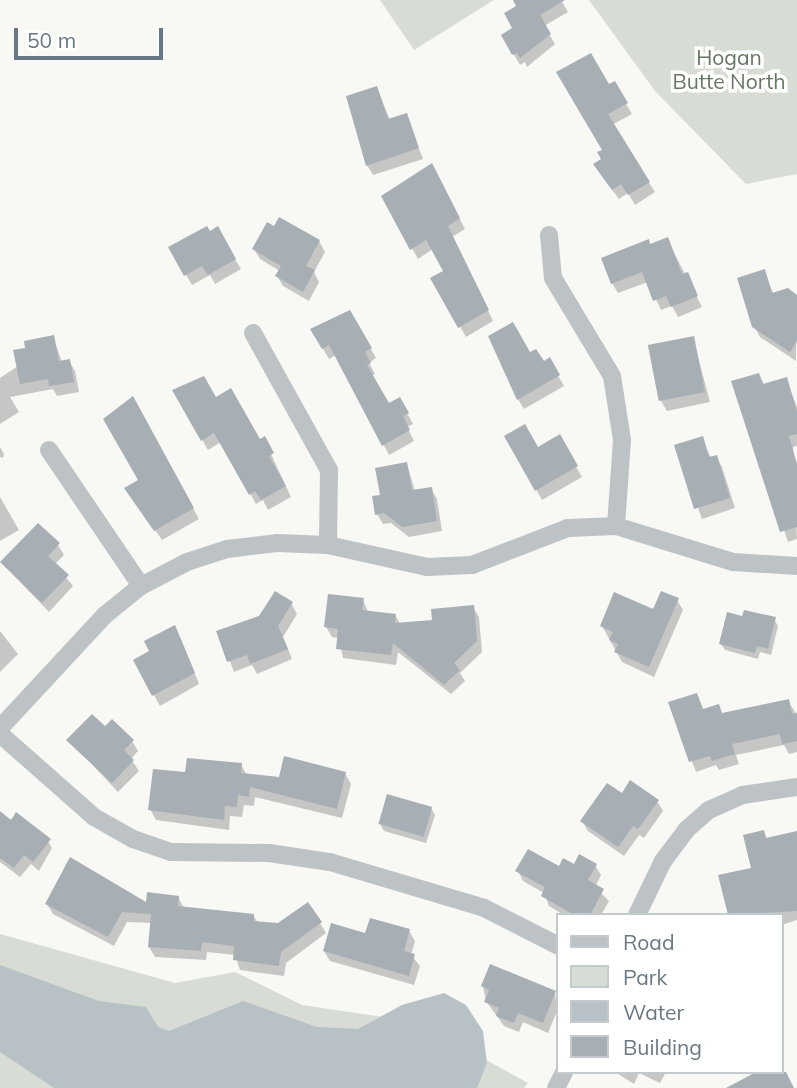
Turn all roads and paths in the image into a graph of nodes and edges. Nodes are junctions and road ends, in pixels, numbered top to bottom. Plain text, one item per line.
1 (549, 235) dead end
2 (253, 333) dead end
3 (49, 450) dead end
4 (616, 526) junction
5 (328, 545) junction
6 (797, 566) edge
7 (141, 586) junction
8 (0, 728) edge
9 (0, 734) edge
10 (797, 787) edge
11 (638, 913) edge
12 (556, 944) edge

1 - 4 street
2 - 5 street
3 - 7 street
4 - 5 street
4 - 6 street
5 - 7 street
7 - 8 street
9 - 12 street
10 - 11 street

